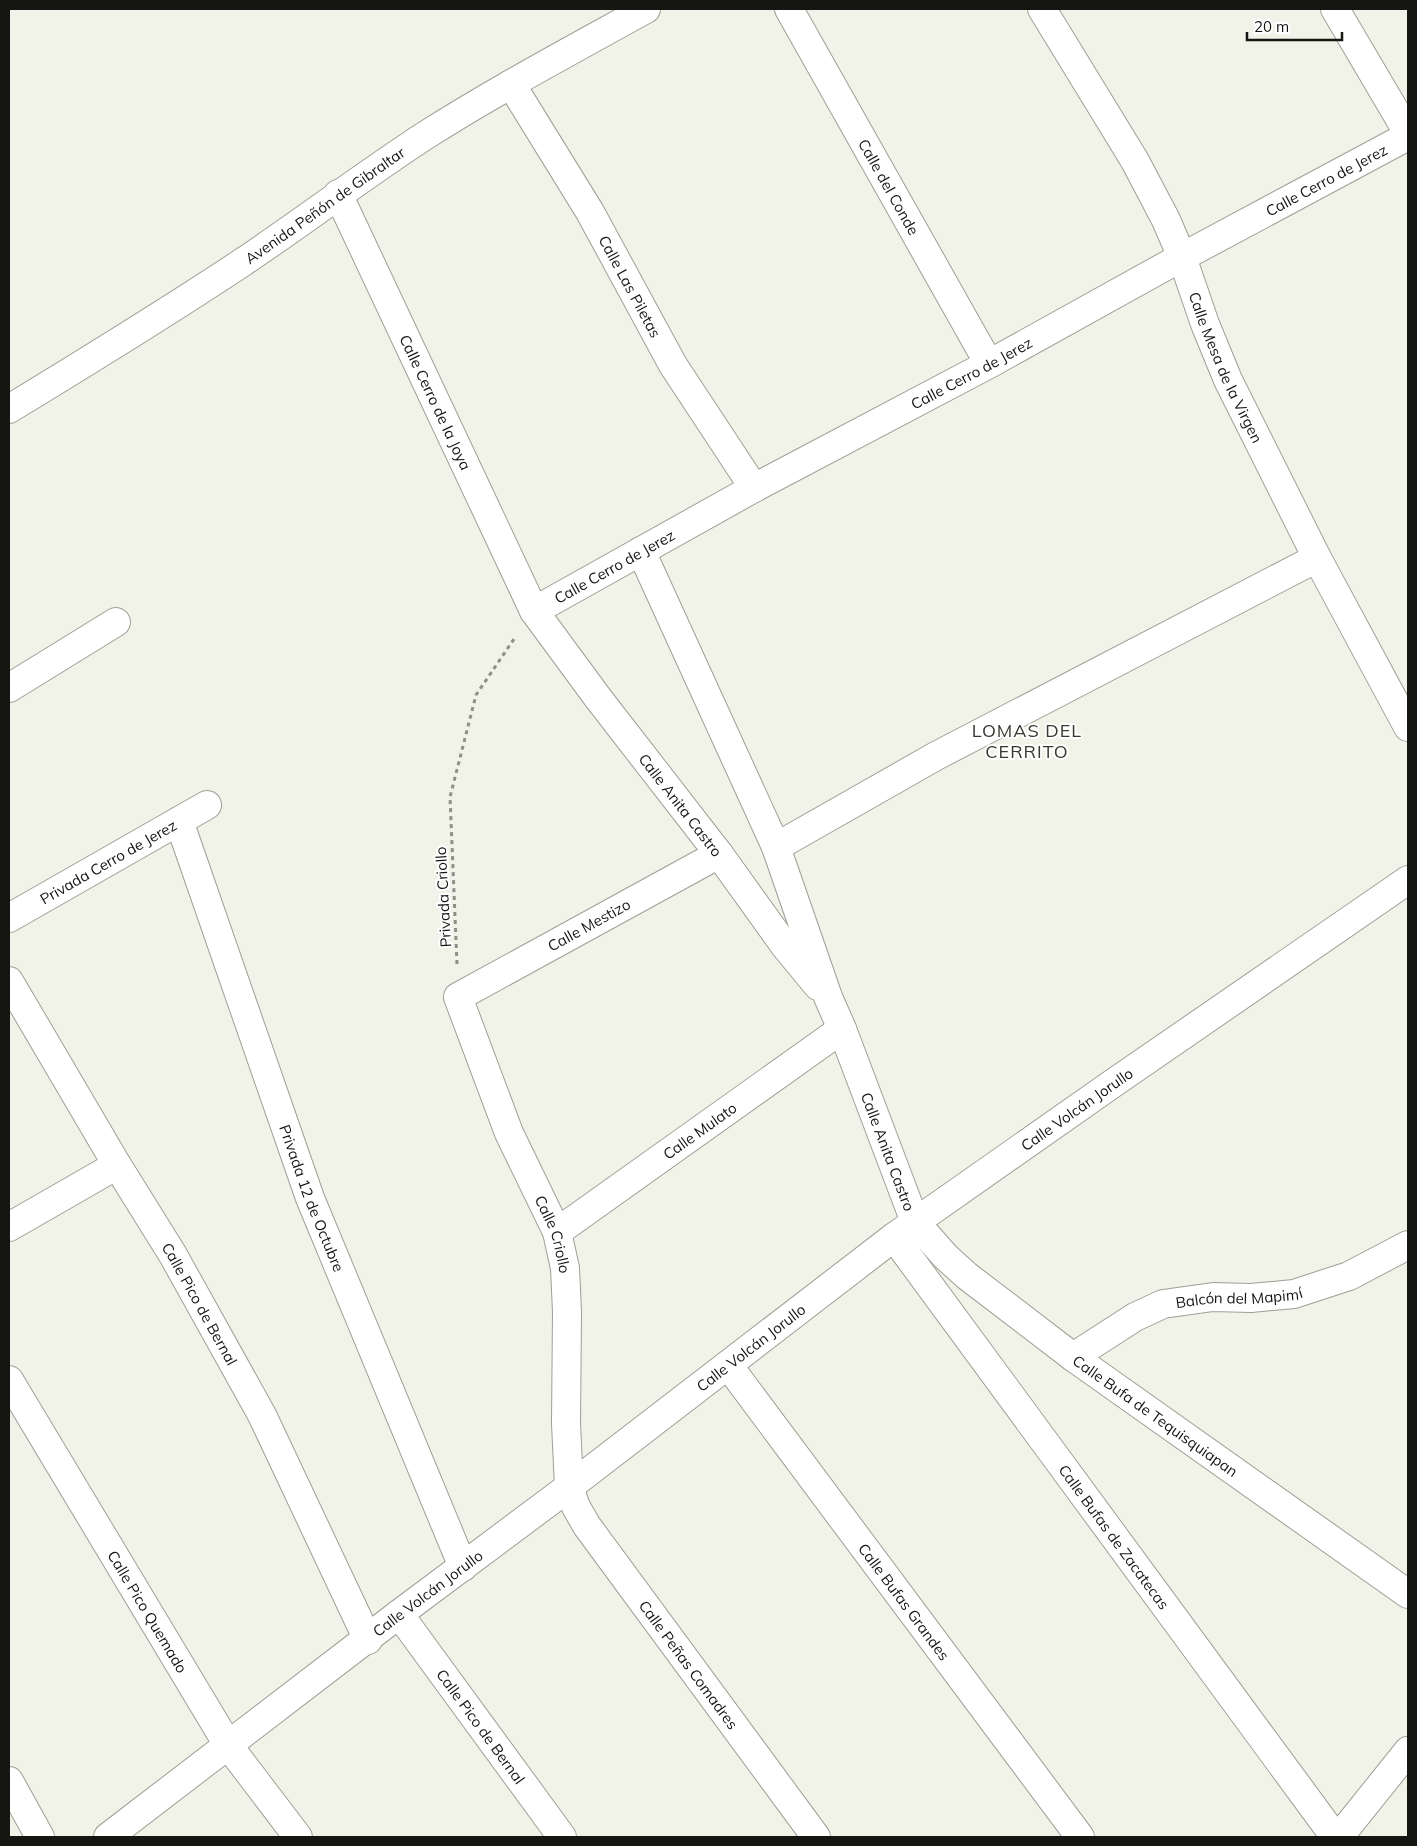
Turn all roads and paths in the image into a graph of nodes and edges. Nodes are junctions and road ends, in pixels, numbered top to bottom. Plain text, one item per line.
1 (646, 9) edge
2 (789, 9) edge
3 (1042, 9) edge
4 (1335, 9) edge
5 (511, 84) junction
6 (1408, 135) edge
7 (338, 194) junction
8 (1182, 257) junction
9 (990, 364) junction
10 (9, 409) edge
11 (754, 488) junction
12 (641, 551) junction
13 (1317, 558) junction
14 (534, 611) junction
15 (116, 622) dead end
16 (9, 688) edge
17 (1408, 727) edge
18 (207, 805) dead end
19 (179, 821) junction
20 (776, 847) junction
21 (719, 854) junction
22 (1408, 880) edge
23 (9, 918) edge
24 (9, 981) edge
25 (458, 997) junction
26 (828, 997) junction
27 (842, 1029) junction
28 (117, 1165) junction
29 (9, 1227) edge
30 (905, 1230) junction
31 (557, 1232) junction
32 (1408, 1245) edge
33 (1073, 1357) junction
34 (728, 1365) junction
35 (9, 1380) edge
36 (570, 1487) junction
37 (463, 1567) junction
38 (1408, 1594) edge
39 (399, 1614) junction
40 (368, 1640) junction
41 (228, 1745) junction
42 (1408, 1751) edge
43 (9, 1781) edge
44 (40, 1837) edge
45 (108, 1837) edge
46 (298, 1837) edge
47 (562, 1837) edge
48 (816, 1837) edge
49 (1080, 1837) edge
50 (1337, 1837) edge

1 - 5 street, Avenida Peñón de Gibraltar
2 - 9 street, Calle del Conde
3 - 8 street, Calle Mesa de la Virgen
4 - 6 street
5 - 7 street, Avenida Peñón de Gibraltar
5 - 11 street, Calle Las Piletas
6 - 8 street, Calle Cerro de Jerez
7 - 10 street, Avenida Peñón de Gibraltar
7 - 14 street, Calle Cerro de la Joya
8 - 9 street, Calle Cerro de Jerez
8 - 13 street, Calle Mesa de la Virgen
9 - 11 street, Calle Cerro de Jerez
11 - 12 street, Calle Cerro de Jerez
12 - 14 street, Calle Cerro de Jerez
12 - 20 street, Calle Anita Castro
13 - 17 street, Calle Mesa de la Virgen
13 - 20 street
14 - 21 street, Calle Anita Castro
14 - 25 path, Privada Criollo
15 - 16 street
18 - 19 street, Privada Cerro de Jerez
19 - 23 street, Privada Cerro de Jerez
19 - 37 street, Privada 12 de Octubre
20 - 26 street, Calle Anita Castro
21 - 25 street, Calle Mestizo
21 - 26 street, Calle Anita Castro
22 - 30 street, Calle Volcán Jorullo
24 - 28 street, Calle Pico de Bernal
25 - 31 street, Calle Criollo
26 - 27 street, Calle Anita Castro
27 - 30 street, Calle Anita Castro
27 - 31 street, Calle Mulato
28 - 29 street
28 - 40 street, Calle Pico de Bernal
30 - 33 street, Calle Bufa de Tequisquiapan
30 - 34 street, Calle Volcán Jorullo
30 - 50 street, Calle Bufas de Zacatecas
31 - 36 street, Calle Criollo
32 - 33 street, Balcón del Mapimí
33 - 38 street, Calle Bufa de Tequisquiapan
34 - 36 street, Calle Volcán Jorullo
34 - 49 street, Calle Bufas Grandes
35 - 41 street, Calle Pico Quemado
36 - 37 street, Calle Volcán Jorullo
36 - 48 street, Calle Peñas Comadres
37 - 39 street, Calle Volcán Jorullo
39 - 40 street, Calle Volcán Jorullo
39 - 47 street, Calle Pico de Bernal
40 - 41 street, Calle Volcán Jorullo
41 - 45 street, Calle Volcán Jorullo
41 - 46 street, Calle Pico Quemado
42 - 50 street
43 - 44 street

